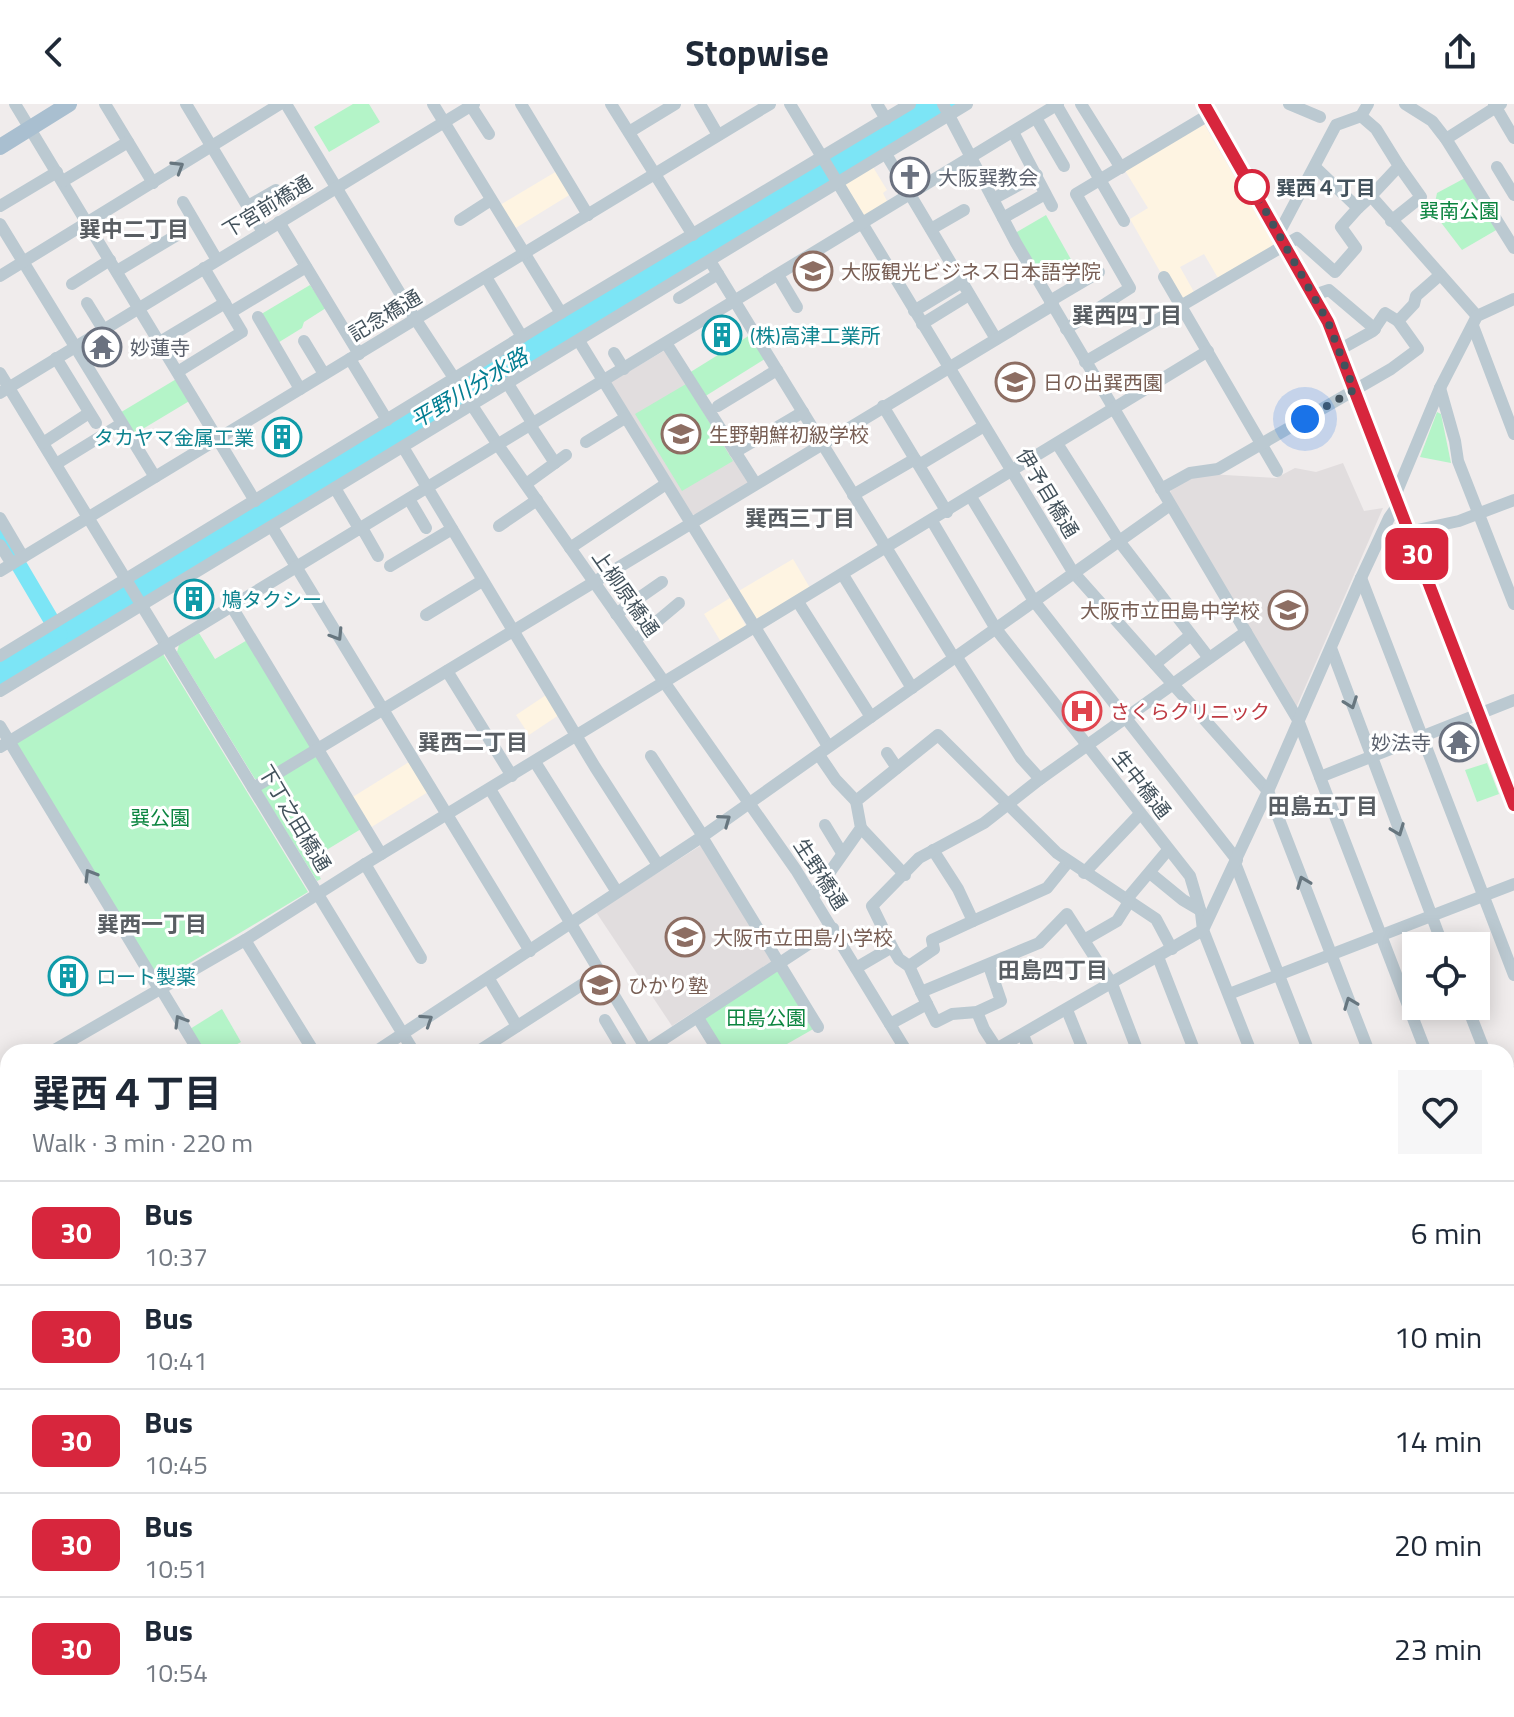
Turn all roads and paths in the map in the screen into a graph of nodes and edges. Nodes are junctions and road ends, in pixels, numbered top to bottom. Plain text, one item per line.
1 (15, 104) edge
2 (69, 104) edge
3 (105, 104) edge
4 (186, 104) edge
5 (283, 104) edge
6 (433, 104) edge
7 (521, 104) edge
8 (611, 104) edge
9 (675, 104) edge
10 (700, 104) edge
11 (770, 104) edge
12 (790, 104) edge
13 (877, 104) edge
14 (910, 104) edge
15 (967, 104) edge
16 (1056, 104) edge
17 (1081, 104) edge
18 (1289, 104) edge
19 (1313, 104) edge
20 (1368, 104) edge
21 (1405, 104) edge
22 (472, 105) edge
23 (1497, 105) edge
24 (1210, 108) edge
25 (946, 110) edge
26 (1361, 116) junction
27 (1320, 117) junction
28 (1036, 118) junction
29 (886, 119) junction
30 (444, 122) junction
31 (1336, 125) junction
32 (30, 129) junction
33 (629, 132) junction
34 (1013, 132) junction
35 (489, 134) dead end
36 (718, 135) junction
37 (1514, 138) edge
38 (1446, 139) junction
39 (128, 142) junction
40 (211, 146) junction
41 (0, 147) edge
42 (886, 154) junction
43 (822, 157) junction
44 (972, 158) junction
45 (1064, 166) dead end
46 (1399, 166) junction
47 (1315, 167) junction
48 (1497, 167) dead end
49 (1121, 168) junction
50 (655, 174) junction
51 (1037, 175) junction
52 (60, 177) junction
53 (1099, 181) junction
54 (153, 183) junction
55 (838, 184) junction
56 (336, 187) junction
57 (276, 190) dead end
58 (1045, 194) junction
59 (911, 195) junction
60 (1514, 195) edge
61 (1371, 196) junction
62 (993, 199) junction
63 (491, 200) junction
64 (183, 202) dead end
65 (0, 206) edge
66 (248, 206) junction
67 (1052, 206) dead end
68 (1358, 208) junction
69 (964, 210) dead end
70 (588, 215) junction
71 (1003, 218) junction
72 (460, 220) dead end
73 (1124, 221) dead end
74 (1391, 221) junction
75 (279, 222) junction
76 (87, 223) junction
77 (0, 224) edge
78 (862, 224) junction
79 (1508, 226) edge
80 (931, 229) junction
81 (182, 232) dead end
82 (263, 232) junction
83 (693, 235) junction
84 (1282, 238) junction
85 (1514, 248) edge
86 (524, 253) junction
87 (217, 260) junction
88 (710, 261) junction
89 (23, 262) junction
90 (113, 266) junction
91 (306, 267) junction
92 (204, 268) junction
93 (1099, 272) dead end
94 (718, 274) junction
95 (778, 275) junction
96 (1440, 275) junction
97 (0, 276) edge
98 (486, 277) junction
99 (1164, 277) dead end
100 (962, 282) junction
101 (72, 284) dead end
102 (969, 295) junction
103 (1314, 295) junction
104 (679, 298) dead end
105 (1514, 299) edge
106 (734, 302) junction
107 (87, 303) dead end
108 (1052, 303) junction
109 (1181, 304) junction
110 (797, 307) dead end
111 (138, 308) junction
112 (228, 308) junction
113 (914, 311) junction
114 (561, 313) junction
115 (258, 317) dead end
116 (416, 320) junction
117 (1398, 321) junction
118 (1475, 321) junction
119 (922, 324) junction
120 (103, 329) junction
121 (1066, 329) junction
122 (1375, 329) junction
123 (522, 337) junction
124 (996, 339) junction
125 (304, 341) dead end
126 (579, 341) junction
127 (160, 342) junction
128 (666, 343) junction
129 (74, 347) junction
130 (1339, 350) junction
131 (1208, 351) junction
132 (614, 353) dead end
133 (354, 356) junction
134 (56, 358) junction
135 (1085, 362) junction
136 (949, 367) junction
137 (624, 369) junction
138 (777, 370) junction
139 (179, 371) junction
140 (0, 373) edge
141 (324, 374) junction
142 (456, 378) junction
143 (603, 382) junction
144 (508, 384) junction
145 (1440, 388) junction
146 (300, 389) junction
147 (4, 390) edge
148 (1354, 390) junction
149 (473, 405) junction
150 (718, 406) dead end
151 (883, 406) junction
152 (1113, 410) junction
153 (803, 412) junction
154 (625, 418) junction
155 (387, 420) junction
156 (121, 424) junction
157 (532, 425) junction
158 (984, 426) junction
159 (1514, 434) edge
160 (219, 439) junction
161 (586, 442) dead end
162 (43, 443) junction
163 (821, 443) junction
164 (1262, 444) junction
165 (498, 445) junction
166 (1058, 445) junction
167 (403, 447) junction
168 (735, 452) junction
169 (566, 455) dead end
170 (917, 462) junction
171 (555, 463) junction
172 (56, 464) junction
173 (1277, 471) dead end
174 (1012, 472) junction
175 (155, 477) junction
176 (755, 483) junction
177 (526, 484) junction
178 (666, 484) junction
179 (335, 488) junction
180 (427, 488) junction
181 (1161, 489) junction
182 (853, 495) junction
183 (971, 497) junction
184 (409, 499) junction
185 (537, 500) junction
186 (1396, 500) junction
187 (1514, 500) edge
188 (255, 501) junction
189 (1170, 505) junction
190 (947, 512) junction
191 (1479, 513) junction
192 (0, 518) edge
193 (88, 518) junction
194 (932, 521) junction
195 (690, 523) junction
196 (499, 526) dead end
197 (272, 527) junction
198 (426, 528) dead end
199 (361, 529) junction
200 (452, 529) junction
201 (1408, 532) junction
202 (1119, 541) junction
203 (0, 545) edge
204 (570, 548) junction
205 (886, 548) junction
206 (378, 556) dead end
207 (14, 563) edge
208 (390, 566) dead end
209 (297, 568) junction
210 (1073, 572) junction
211 (843, 575) junction
212 (1361, 578) junction
213 (127, 580) junction
214 (482, 581) junction
215 (594, 582) junction
216 (662, 582) dead end
217 (1034, 601) junction
218 (798, 602) junction
219 (679, 603) dead end
220 (1514, 604) edge
221 (142, 605) junction
222 (232, 607) junction
223 (616, 614) junction
224 (426, 615) dead end
225 (754, 628) junction
226 (996, 629) junction
227 (512, 631) junction
228 (1246, 632) junction
229 (1191, 635) junction
230 (635, 640) junction
231 (166, 646) junction
232 (1331, 648) junction
233 (0, 656) edge
234 (955, 657) junction
235 (1209, 658) junction
236 (1155, 664) junction
237 (447, 671) junction
238 (665, 684) junction
239 (1174, 684) junction
240 (912, 688) junction
241 (0, 691) edge
242 (1514, 700) edge
243 (383, 710) junction
244 (1479, 713) junction
245 (871, 717) junction
246 (1127, 717) junction
247 (1298, 720) junction
248 (0, 726) edge
249 (577, 737) junction
250 (1422, 737) junction
251 (5, 744) edge
252 (1088, 746) junction
253 (317, 749) junction
254 (823, 751) junction
255 (887, 753) dead end
256 (651, 756) dead end
257 (1371, 758) junction
258 (535, 762) junction
259 (897, 768) junction
260 (512, 776) junction
261 (1320, 777) junction
262 (1040, 779) junction
263 (1509, 779) edge
264 (253, 788) junction
265 (490, 789) junction
266 (1268, 791) junction
267 (856, 801) junction
268 (749, 803) junction
269 (1008, 803) junction
270 (1514, 805) edge
271 (1140, 814) junction
272 (447, 815) junction
273 (825, 825) dead end
274 (861, 828) junction
275 (703, 836) junction
276 (933, 850) junction
277 (1168, 850) junction
278 (842, 853) junction
279 (381, 854) junction
280 (1236, 861) junction
281 (1068, 862) junction
282 (365, 864) junction
283 (658, 865) junction
284 (1084, 873) junction
285 (1150, 873) junction
286 (905, 875) junction
287 (1514, 884) edge
288 (617, 892) junction
289 (318, 894) junction
290 (813, 896) junction
291 (1483, 896) junction
292 (1128, 901) junction
293 (1200, 910) junction
294 (1431, 916) junction
295 (973, 921) junction
296 (571, 923) junction
297 (833, 928) junction
298 (1203, 930) junction
299 (1437, 932) edge
300 (1381, 936) junction
301 (245, 940) junction
302 (1084, 940) junction
303 (892, 947) junction
304 (1172, 949) junction
305 (530, 951) junction
306 (1331, 954) junction
307 (1158, 957) junction
308 (421, 958) dead end
309 (777, 963) junction
310 (909, 966) junction
311 (989, 966) junction
312 (856, 968) junction
313 (600, 973) junction
314 (1279, 974) junction
315 (1514, 975) edge
316 (489, 979) junction
317 (1112, 984) junction
318 (160, 989) junction
319 (1229, 994) junction
320 (924, 998) junction
321 (1067, 1010) junction
322 (977, 1012) junction
323 (698, 1018) junction
324 (605, 1020) dead end
325 (1472, 1020) edge
326 (890, 1024) junction
327 (517, 1026) junction
328 (818, 1027) dead end
329 (403, 1034) junction
330 (1023, 1035) junction
331 (77, 1044) edge
332 (194, 1044) edge
333 (309, 1044) edge
334 (387, 1044) edge
335 (409, 1044) edge
336 (492, 1044) edge
337 (619, 1044) edge
338 (643, 1044) edge
339 (658, 1044) edge
340 (714, 1044) edge
341 (902, 1044) edge
342 (991, 1044) edge
343 (1006, 1044) edge
344 (1027, 1044) edge
345 (1081, 1044) edge
346 (1135, 1044) edge
347 (1192, 1044) edge
348 (1248, 1044) edge
349 (1306, 1044) edge
350 (1366, 1044) edge
351 (1423, 1044) edge
352 (1482, 1044) edge

1 - 32 street
2 - 32 main road
3 - 39 street
4 - 40 street
5 - 40 street
5 - 56 street
6 - 30 street
7 - 70 street
8 - 33 street
9 - 33 street
10 - 36 street
11 - 36 street, 記念橋通
12 - 43 street
13 - 29 street
14 - 29 street
15 - 25 street
16 - 28 street
16 - 53 street
17 - 49 street
18 - 27 street
19 - 27 street
20 - 26 street
21 - 38 street
22 - 30 street, 下宮前橋通
22 - 35 street
23 - 37 street
23 - 38 street
24 - 49 street
24 - 84 street
25 - 42 street
25 - 44 street
26 - 31 street
26 - 46 street
27 - 31 street
28 - 34 street
28 - 45 street
29 - 43 street
30 - 56 street, 下宮前橋通
30 - 63 street
31 - 47 street
32 - 41 main road
32 - 52 street
33 - 50 street
34 - 44 street
34 - 51 street
36 - 50 street, 記念橋通
38 - 79 street
39 - 52 street
39 - 54 street
54 -> 40 street
40 - 66 street
42 - 55 street
42 - 59 street
43 - 55 street, 伊予目橋通
43 - 83 street
44 - 59 street
44 - 62 street
46 - 61 street
46 - 74 street
47 - 68 street
47 - 84 street
48 - 60 street
49 - 53 street
50 - 70 street, 記念橋通
50 - 83 street
51 - 58 street
51 - 62 street
52 - 65 street
52 - 76 street
53 - 73 street
53 - 121 street
54 - 76 street
55 - 78 street, 伊予目橋通
55 - 88 street
56 - 75 street, 下宮前橋通
56 - 116 street
57 - 66 street
58 - 67 street
58 - 71 street
59 - 78 street
59 - 80 street
61 - 68 street
61 - 74 street
62 - 71 street
63 - 72 street
63 - 86 street
64 - 87 street
66 - 82 street
68 - 84 street
69 - 80 street
70 - 86 street, 記念橋通
71 - 108 street
74 - 96 street
75 - 82 street, 下宮前橋通
75 - 91 street
76 - 89 street
76 - 90 street
77 - 89 street
78 - 95 street
78 - 113 street, 伊予目橋通
79 - 85 street
80 - 100 street
81 - 90 street
82 - 87 street, 下宮前橋通
83 - 114 street
84 - 103 street
84 - 109 street
86 - 98 street, 記念橋通
86 - 114 street
87 - 92 street, 下宮前橋通
88 - 94 street
88 - 126 street
89 - 97 street
89 - 129 street
90 - 101 street
90 - 111 street
91 - 112 street
91 - 133 street
92 - 111 street, 下宮前橋通
92 - 112 street
93 - 108 street
94 - 104 street
94 - 106 street
95 - 106 street
95 - 110 street
96 - 117 street
96 - 118 street
98 - 116 street, 記念橋通
98 - 123 street
99 - 109 street
100 - 102 street
100 - 113 street
102 - 119 street
102 - 124 street
103 - 122 street
103 - 130 street
105 - 118 street
106 - 128 street
106 - 138 street
107 - 120 street
108 - 121 street
108 - 124 street
109 - 131 street
109 - 135 street
111 - 120 street, 下宮前橋通
111 - 127 street
112 - 127 street
112 - 139 street
113 - 119 street, 伊予目橋通
114 - 123 street
115 - 146 street
116 - 133 street, 記念橋通
116 - 142 street
117 - 122 street
117 - 148 street
118 - 145 street
118 - 159 street
119 - 136 street, 伊予目橋通
120 - 129 street, 下宮前橋通
121 - 135 street
122 - 130 street
123 - 142 street
124 - 136 street
125 - 141 street
126 - 143 street
126 - 144 street
127 - 139 street
128 - 137 street
128 - 168 street
129 - 134 street, 下宮前橋通
129 - 156 street
130 - 148 street
131 - 152 street
131 - 164 street
132 - 137 street
133 - 141 street, 記念橋通
133 - 155 street
134 - 147 street, 下宮前橋通
134 - 162 street
135 - 152 street
136 - 151 street
136 - 158 street, 伊予目橋通
137 - 143 street
138 - 150 street
138 - 153 street
139 - 160 street
140 - 147 street
141 - 146 street, 記念橋通
142 - 149 street, 上柳原橋通
142 - 155 street
143 - 154 street
143 - 157 street
144 - 149 street
144 - 157 street
145 - 186 street
145 - 191 street
146 - 160 street, 記念橋通
147 - 162 street
148 - 164 street
148 - 186 street
149 - 165 street, 上柳原橋通
149 - 167 street
151 - 163 street
151 - 170 street
152 - 166 street
152 - 181 street
153 - 163 street
153 - 168 street
154 - 161 street
154 - 178 street
155 - 188 street
156 - 172 street
156 - 175 street
157 - 165 street
157 - 171 street
158 - 170 street
158 - 174 street, 伊予目橋通
160 - 175 street, 記念橋通
160 - 188 street
162 - 172 street
163 - 176 street
163 - 182 street
164 - 173 street
164 - 181 street
165 - 177 street, 上柳原橋通
165 - 180 street
166 - 174 street
166 - 202 street
167 - 179 street
167 - 180 street
168 - 176 street
169 - 171 street
170 - 182 street
170 - 190 street
171 - 177 street
172 - 193 street
174 - 183 street
174 - 210 street, 伊予目橋通
175 - 193 street, 記念橋通
176 - 195 street
177 - 185 street, 上柳原橋通
178 - 195 street
178 - 204 street
179 - 197 street
179 - 199 street
180 - 184 street
180 - 200 street
181 - 189 street
182 - 205 street
183 - 190 street
183 - 217 street
184 - 198 street
184 - 199 street
185 - 196 street
185 - 204 street, 上柳原橋通
186 - 201 street
186 - 212 street
187 - 191 street
188 - 213 street
189 - 202 street
189 - 228 street
190 - 194 street
191 - 201 street
191 - 220 street
192 - 207 street
193 - 207 street, 記念橋通
193 - 213 street
194 - 205 street
194 - 226 street, 生中橋通
195 - 215 street
195 - 225 street
197 - 209 street
197 - 221 street
199 - 206 street
199 - 209 street
200 - 208 street
200 - 214 street
201 - 244 street
202 - 210 street
202 - 229 street
203 - 207 street
204 - 215 street, 上柳原橋通
205 - 211 street
205 - 234 street
209 - 222 street
209 -> 243 street
210 - 217 street
210 - 236 street, 伊予目橋通
211 - 218 street
211 - 240 street
212 - 232 street
212 - 250 street
213 - 221 street, 下丁之田橋通
213 - 233 street
214 - 224 street
214 - 227 street
215 - 223 street, 上柳原橋通
215 - 227 street
216 - 223 street
217 - 226 street
217 - 246 street
218 - 225 street
218 - 245 street
219 - 230 street
221 - 231 street, 下丁之田橋通
221 - 241 street
222 - 231 street
222 - 253 street
223 - 230 street, 上柳原橋通
225 - 238 street
225 - 254 street
226 - 234 street
226 - 252 street, 生中橋通
227 - 237 street
227 - 249 street
228 - 235 street
228 - 247 street
229 - 235 street
229 - 236 street
230 - 238 street, 上柳原橋通
231 - 251 street
231 - 264 street, 下丁之田橋通
232 - 247 street
232 -> 257 street
234 - 240 street
234 - 262 street
235 - 239 street
236 - 239 street, 伊予目橋通
237 - 243 street
237 - 260 street
238 - 249 street
238 - 268 street, 上柳原橋通
239 - 246 street
239 - 266 street, 伊予目橋通
240 - 245 street
242 - 244 street
243 - 253 street
243 - 272 street
244 - 250 street
244 - 263 street
245 - 254 street
246 - 252 street
246 - 280 street
247 - 261 street
247 - 266 street
248 - 251 street
249 - 258 street
249 - 283 street
250 - 257 street
250 - 291 street
318 -> 251 street
252 - 262 street
252 - 271 street, 生中橋通
253 - 264 street
253 - 279 street
254 - 267 street
254 - 268 street
255 - 259 street
256 - 275 street
257 - 261 street
257 -> 294 street
258 - 260 street
258 - 288 street
259 - 267 street
259 - 269 street
260 - 265 street
261 - 300 street
262 - 269 street
263 - 270 street
264 - 289 street, 下丁之田橋通
265 - 272 street
265 - 296 street
266 - 280 street
306 -> 266 street
267 - 274 street
275 -> 268 street
268 - 290 street, 生野橋通
269 - 276 street
269 - 281 street
271 - 277 street, 生中橋通
271 - 284 street
272 - 279 street
272 - 305 street
273 - 278 street
274 - 278 street
274 - 286 street
275 - 283 street
275 - 309 street
276 - 286 street
276 - 295 street
277 - 285 street
277 - 293 street, 生中橋通
278 - 290 street
279 - 282 street
280 - 298 street
280 - 314 street
281 - 284 street
281 - 295 street
282 - 289 street
282 - 308 street
283 - 288 street
284 - 292 street
285 - 292 street
285 - 293 street
286 - 303 street
287 - 291 street
288 - 296 street
289 - 301 street
289 - 329 street, 下丁之田橋通
290 - 297 street, 生野橋通
291 - 294 street
291 - 315 street
292 - 302 street
292 - 304 street
293 - 298 street, 生中橋通
294 - 299 street
294 - 300 street
295 - 310 street
296 - 305 street
296 - 313 street
297 - 309 street
297 - 312 street, 生野橋通
298 - 304 street
298 - 319 street, 生中橋通
300 - 306 street
300 - 351 street
301 - 318 street
301 - 333 street
302 - 311 street
302 - 317 street
303 - 310 street
303 - 312 street
304 - 307 street
305 - 316 street
306 - 314 street
350 -> 306 street
307 - 317 street
307 - 347 street
309 - 323 street
309 - 328 street
310 - 320 street
311 - 320 street
311 - 322 street
312 - 326 street, 生野橋通
313 - 327 street
313 - 338 street
314 - 319 street
314 - 349 street
316 - 327 street
329 -> 316 street
317 - 321 street
317 - 346 street
318 - 331 street
332 -> 318 street
319 - 348 street, 生中橋通
320 - 322 street
320 - 326 street
321 - 330 street
321 - 345 street
322 - 342 street
323 - 339 street
323 - 340 street
324 - 337 street
325 - 352 street
326 - 341 street, 生野橋通
327 - 336 street
329 - 334 street
329 - 335 street, 下丁之田橋通
330 - 343 street
330 - 344 street

